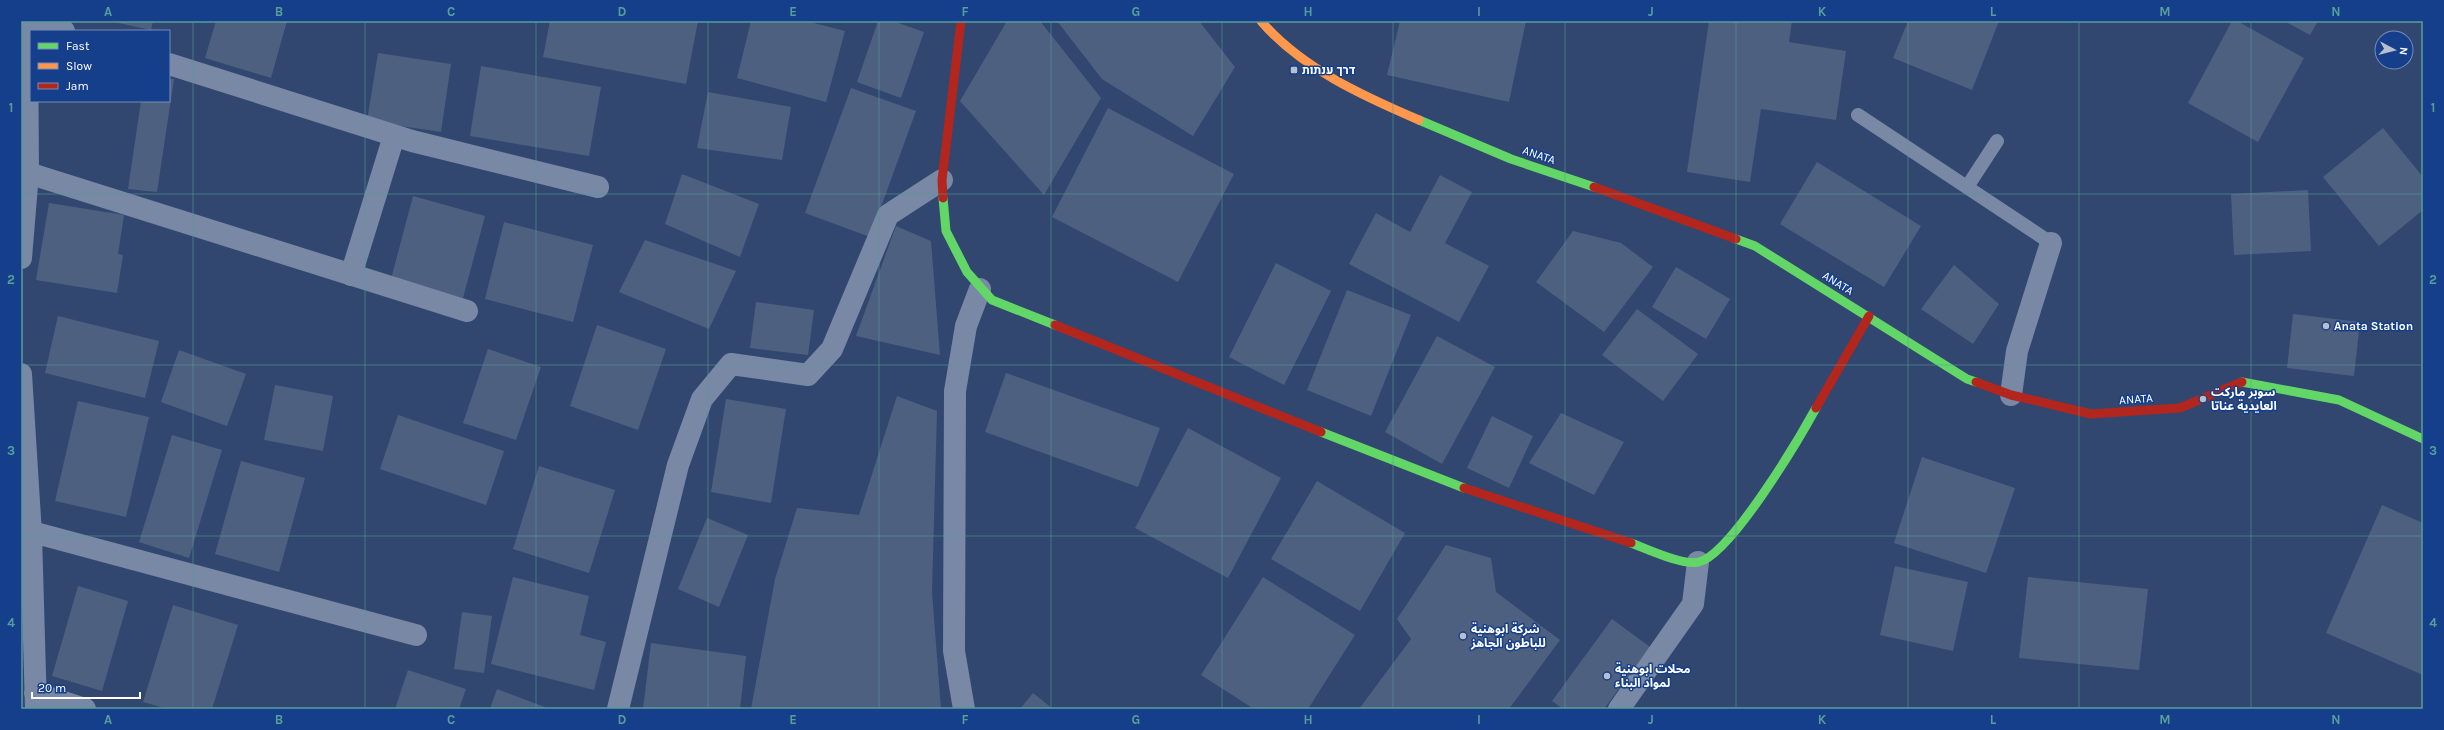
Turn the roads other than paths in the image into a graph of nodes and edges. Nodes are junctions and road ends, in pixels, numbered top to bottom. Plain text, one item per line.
1 (27, 21) edge
2 (32, 21) edge
3 (961, 21) edge
4 (1261, 21) edge
5 (61, 30) edge
6 (170, 64) edge
7 (1858, 115) dead end
8 (394, 136) junction
9 (1996, 141) dead end
10 (28, 173) junction
11 (942, 180) junction
12 (598, 187) dead end
13 (1967, 187) junction
14 (2051, 243) joint
15 (21, 258) edge
16 (351, 275) junction
17 (980, 289) junction
18 (467, 311) dead end
19 (1869, 316) junction
20 (21, 374) edge
21 (2011, 395) junction
22 (2423, 439) edge
23 (26, 532) edge
24 (1698, 562) junction
25 (416, 635) dead end
26 (35, 701) edge
27 (85, 709) edge
28 (618, 709) edge
29 (964, 709) edge
30 (1619, 709) edge

1 - 10 street
2 - 5 street
3 - 11 street
4 - 19 street, ANATA
6 - 8 street
7 - 13 lane
8 - 12 street
8 - 16 street
9 - 13 lane
10 - 15 street
10 - 16 street
11 - 17 street
11 - 28 street
13 - 14 lane
14 - 21 street
16 - 18 street
17 - 24 street
17 - 29 street
19 - 21 street, ANATA
19 - 24 street
20 - 23 street
21 - 22 street, ANATA
23 - 25 street
23 - 26 street
24 - 30 street
26 - 27 street

